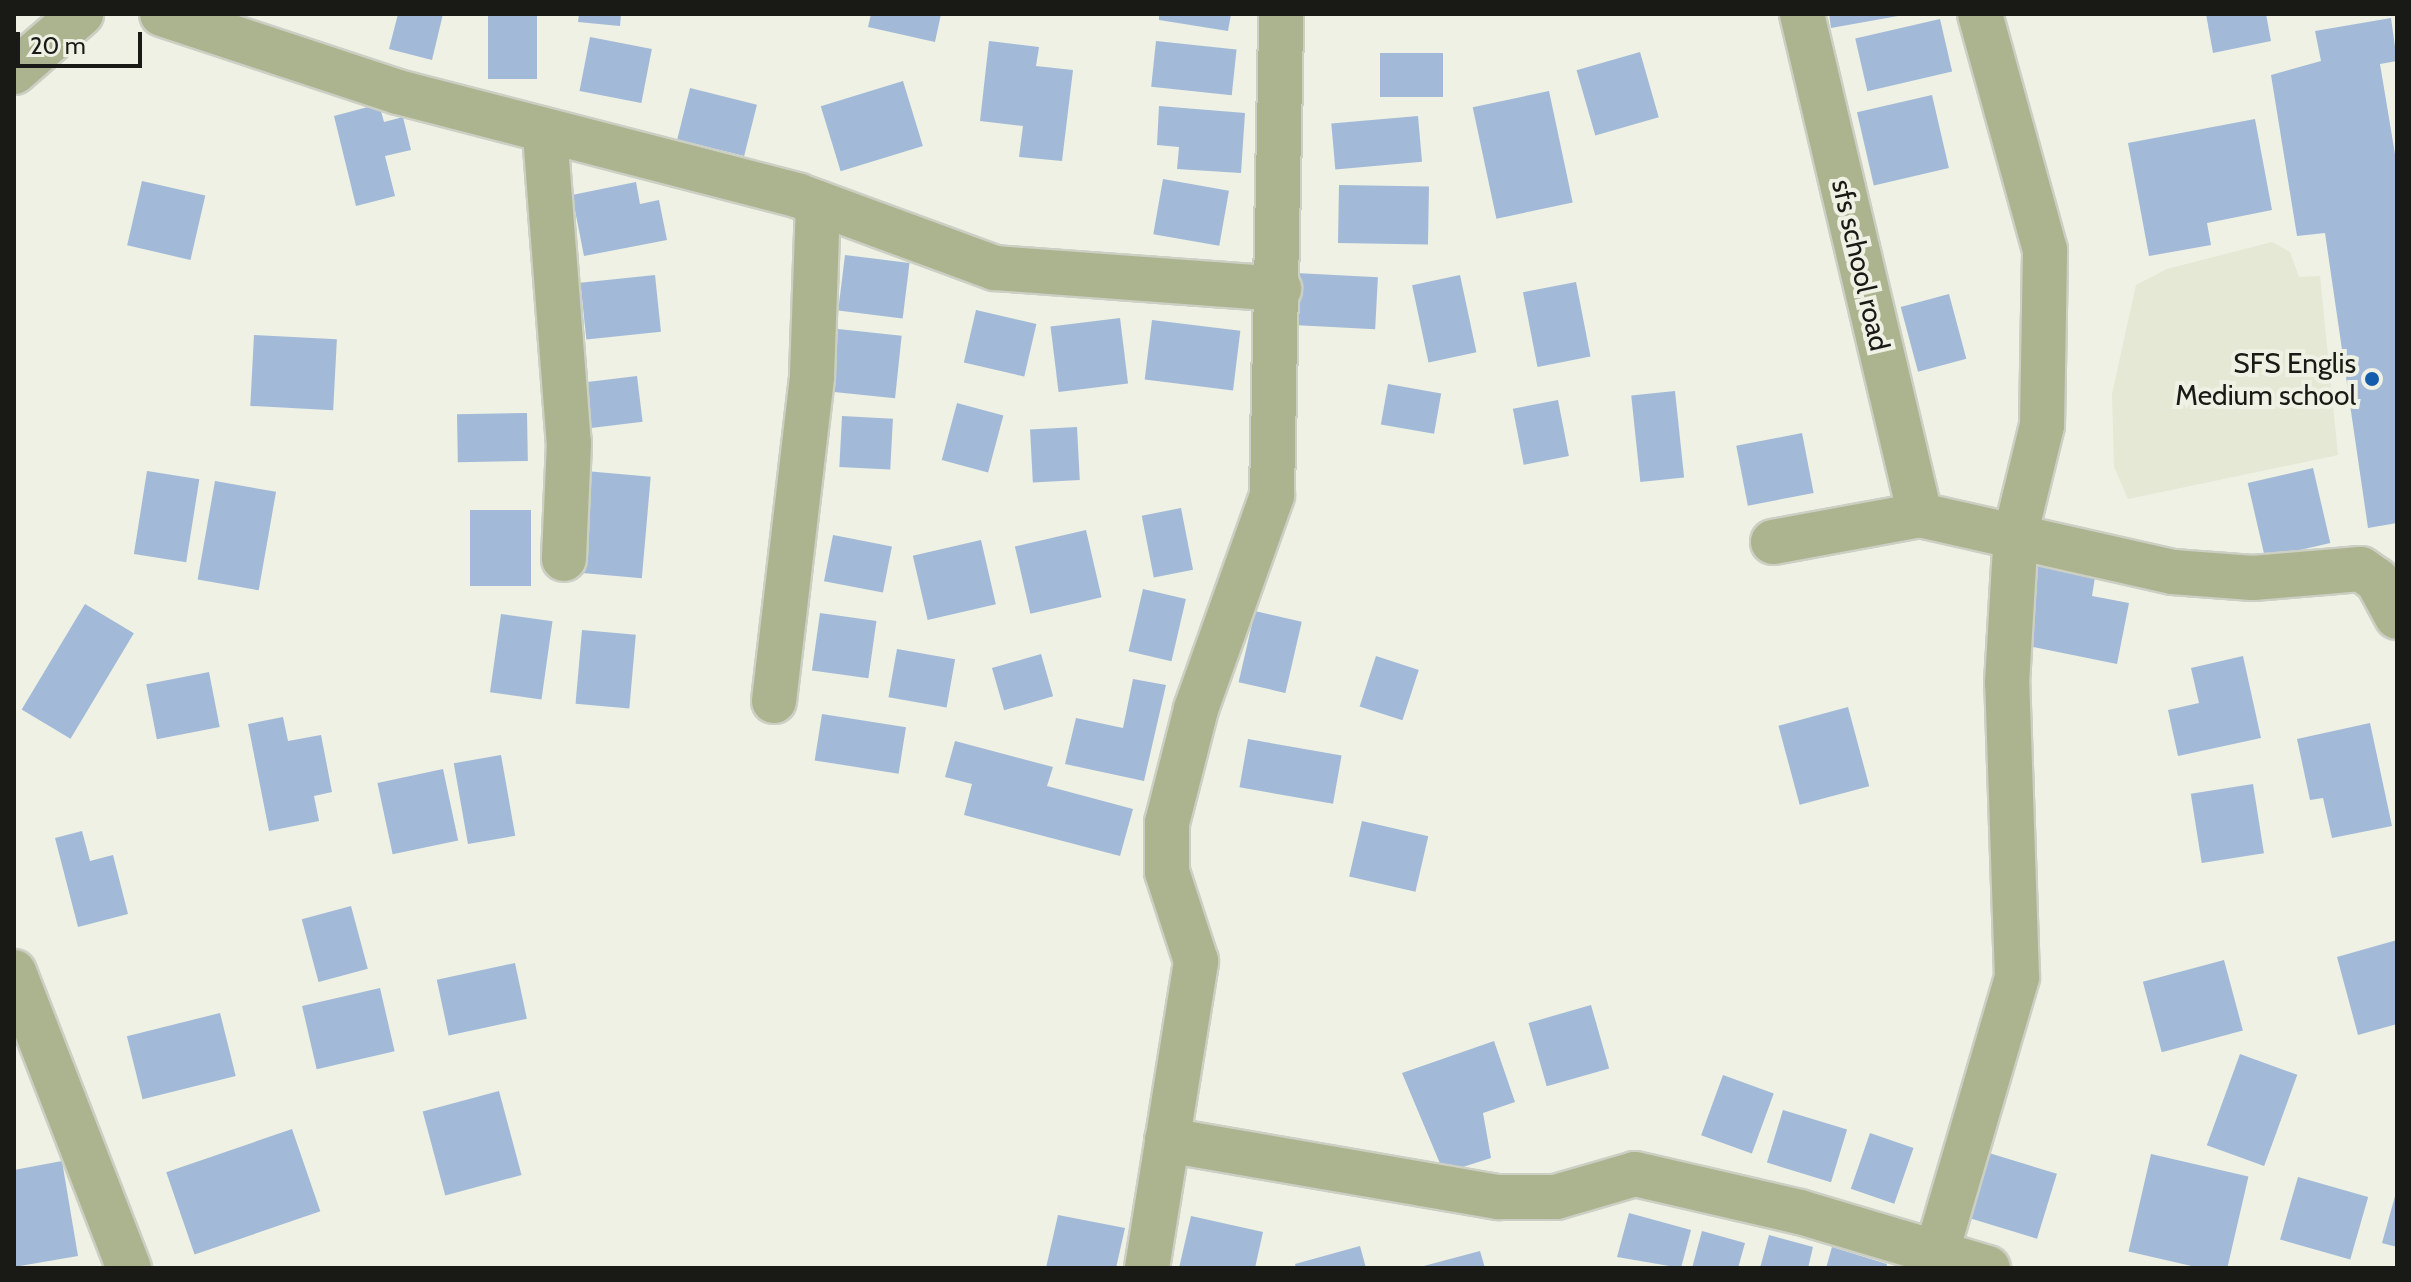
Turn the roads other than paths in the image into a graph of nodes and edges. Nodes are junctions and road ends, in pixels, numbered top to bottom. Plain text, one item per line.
1 (81, 14) edge
2 (162, 14) edge
3 (1281, 14) edge
4 (1802, 14) edge
5 (1980, 14) edge
6 (14, 72) edge
7 (545, 134) junction
8 (818, 203) junction
9 (1279, 289) junction
10 (1920, 515) junction
11 (2016, 532) junction
12 (1773, 542) dead end
13 (564, 559) dead end
14 (2390, 591) edge
15 (774, 701) dead end
16 (14, 972) edge
17 (1167, 1140) junction
18 (1935, 1259) edge
19 (129, 1268) edge
20 (1147, 1268) edge
21 (1988, 1268) edge

1 - 6 street
2 - 7 street
3 - 9 street
4 - 10 street, sfs school road
5 - 11 street
7 - 8 street
7 - 13 street
8 - 9 street
8 - 15 street
9 - 17 street
10 - 11 street
10 - 12 street
11 - 14 street
11 - 18 street
16 - 19 street
17 - 18 street
17 - 20 street
18 - 21 street

